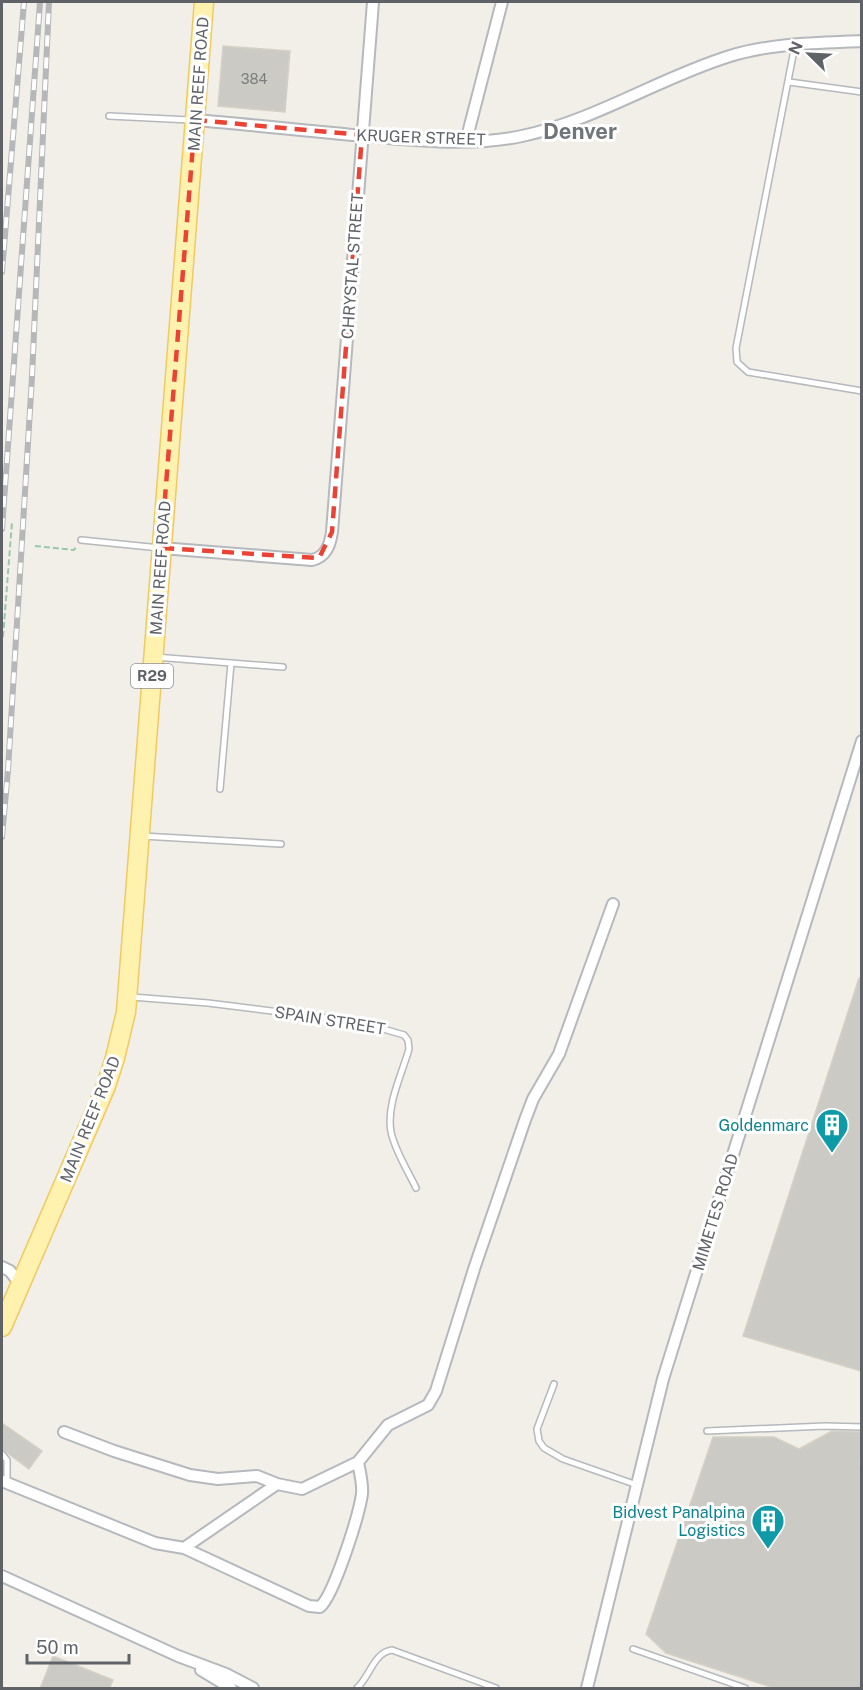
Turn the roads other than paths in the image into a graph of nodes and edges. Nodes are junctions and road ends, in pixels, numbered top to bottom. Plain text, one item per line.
1 (204, 2) edge
2 (373, 2) edge
3 (502, 2) edge
4 (861, 41) edge
5 (795, 45) junction
6 (789, 82) junction
7 (861, 92) edge
8 (110, 116) dead end
9 (195, 120) junction
10 (362, 135) junction
11 (466, 141) junction
12 (861, 392) edge
13 (81, 540) road end
14 (161, 548) junction
15 (153, 657) junction
16 (231, 663) junction
17 (283, 667) dead end
18 (861, 741) edge
19 (220, 789) dead end
20 (140, 836) junction
21 (281, 844) dead end
22 (613, 904) dead end
23 (128, 996) junction
24 (416, 1188) dead end
25 (2, 1267) edge
26 (20, 1284) junction
27 (2, 1327) edge
28 (554, 1384) dead end
29 (861, 1427) edge
30 (707, 1431) dead end
31 (64, 1432) dead end
32 (2, 1454) edge
33 (358, 1462) junction
34 (4, 1482) edge
35 (277, 1484) junction
36 (637, 1485) junction
37 (184, 1548) junction
38 (2, 1576) edge
39 (633, 1649) dead end
40 (178, 1656) junction
41 (365, 1686) edge
42 (231, 1689) edge
43 (253, 1689) edge
44 (357, 1689) edge
45 (496, 1689) edge
46 (587, 1689) edge
47 (745, 1689) edge

1 - 9 main road, MAIN REEF ROAD / R29
2 - 10 street, CHRYSTAL STREET
3 - 11 street
4 - 5 street, KRUGER STREET
5 - 6 lane
5 - 11 street, KRUGER STREET
6 - 7 lane
6 - 12 lane
8 - 9 lane, KRUGER STREET
9 - 10 street, KRUGER STREET
9 - 14 main road, MAIN REEF ROAD / R29
10 - 11 street, KRUGER STREET
10 - 14 street, CHRYSTAL STREET
13 - 14 lane
14 - 15 main road, MAIN REEF ROAD / R29
15 - 16 lane
15 - 20 main road, MAIN REEF ROAD / R29
16 - 17 lane
16 - 19 lane
18 - 36 street, MIMETES ROAD
20 - 21 lane
20 - 23 main road, MAIN REEF ROAD / R29
22 - 33 street
23 - 24 lane, SPAIN STREET
23 - 26 main road, MAIN REEF ROAD / R29
25 - 26 street
26 - 27 main road, MAIN REEF ROAD / R29
28 - 36 lane
29 - 30 lane
31 - 35 street
32 - 34 lane
33 - 35 street
33 - 37 street
34 - 37 street
35 - 37 street
36 - 46 street, MIMETES ROAD
38 - 40 street
39 - 47 lane
40 - 42 street
40 - 43 street
41 - 44 lane
41 - 45 lane

